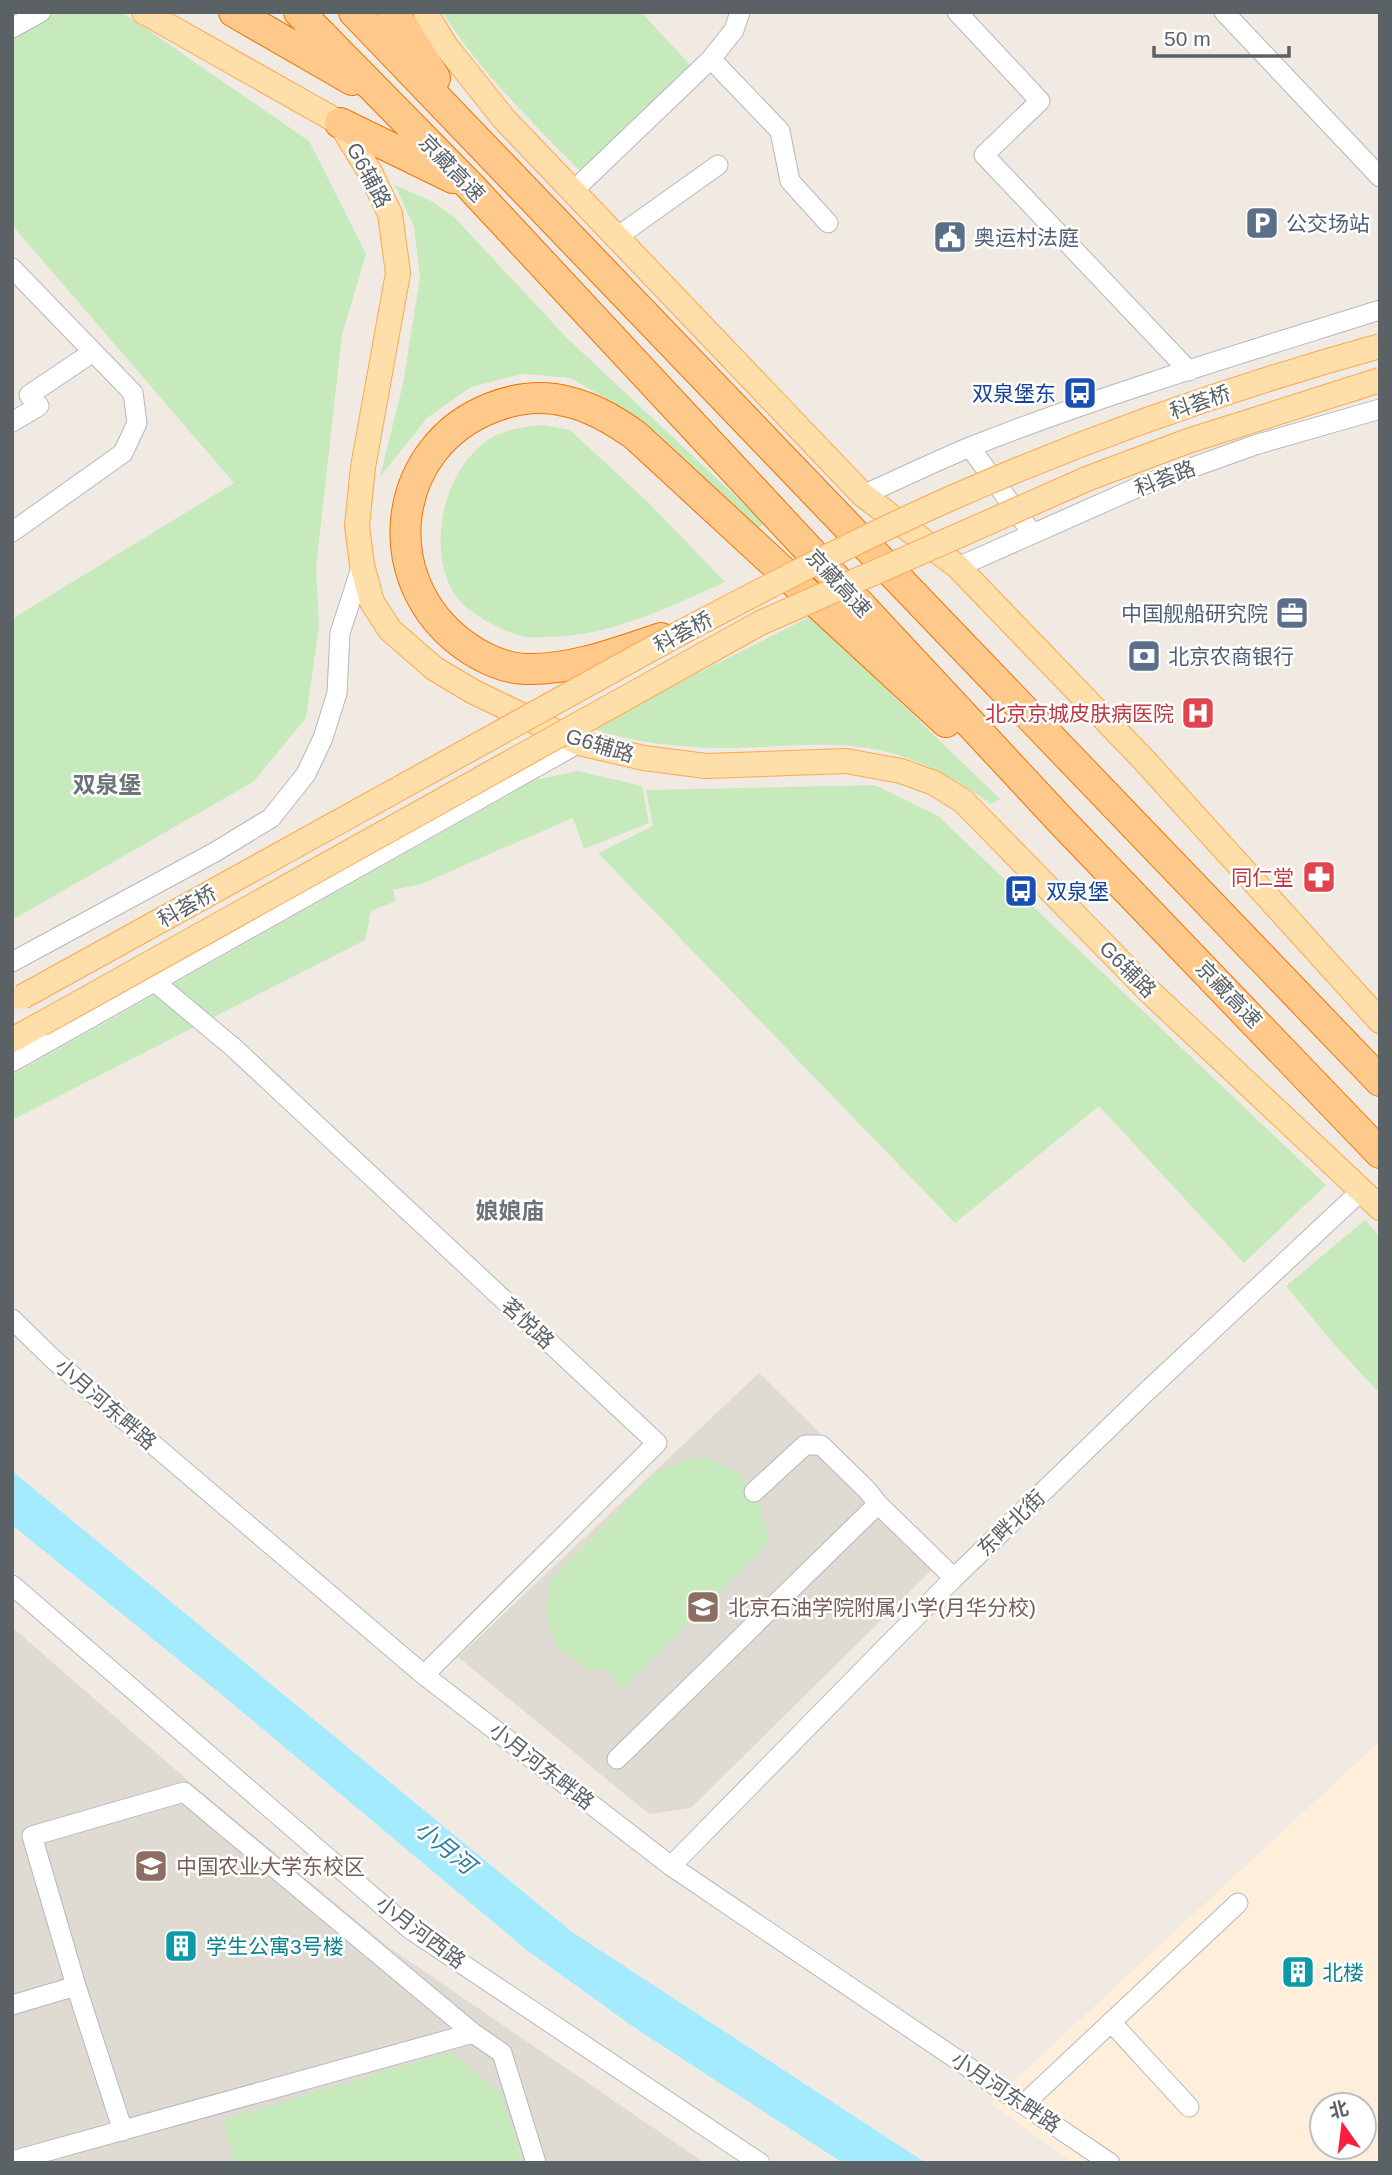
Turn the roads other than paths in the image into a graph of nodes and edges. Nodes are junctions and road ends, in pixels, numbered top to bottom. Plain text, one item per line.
1 (41, 12) edge
2 (144, 12) edge
3 (234, 12) edge
4 (299, 12) edge
5 (354, 12) edge
6 (393, 12) edge
7 (425, 12) edge
8 (740, 12) edge
9 (957, 12) edge
10 (1224, 12) edge
11 (12, 28) edge
12 (711, 59) junction
13 (388, 101) junction
14 (340, 123) junction
15 (478, 143) junction
16 (718, 165) dead end
17 (1380, 177) edge
18 (471, 187) junction
19 (573, 191) junction
20 (828, 223) dead end
21 (617, 237) junction
22 (12, 268) edge
23 (1380, 310) edge
24 (1380, 346) edge
25 (93, 352) junction
26 (1189, 371) junction
27 (1380, 380) edge
28 (1380, 409) edge
29 (12, 422) edge
30 (970, 447) junction
31 (863, 495) junction
32 (12, 532) edge
33 (1032, 533) junction
34 (362, 565) junction
35 (958, 567) junction
36 (682, 632) junction
37 (579, 743) junction
38 (1063, 824) junction
39 (12, 962) edge
40 (155, 982) junction
41 (17, 1000) edge
42 (1380, 1021) edge
43 (1335, 1035) junction
44 (12, 1040) edge
45 (1380, 1058) edge
46 (12, 1062) edge
47 (1380, 1082) edge
48 (1380, 1153) edge
49 (1362, 1189) junction
50 (1380, 1208) edge
51 (12, 1320) edge
52 (754, 1492) dead end
53 (878, 1504) junction
54 (954, 1578) junction
55 (12, 1585) edge
56 (424, 1675) junction
57 (617, 1759) dead end
58 (671, 1866) junction
59 (1238, 1903) dead end
60 (76, 1986) junction
61 (12, 2005) edge
62 (1111, 2022) junction
63 (472, 2033) junction
64 (1024, 2104) junction
65 (1189, 2107) dead end
66 (123, 2130) junction
67 (12, 2161) edge
68 (536, 2163) edge
69 (760, 2163) edge
70 (1110, 2163) edge

1 - 11 street
2 - 14 main road, G6辅路
3 - 13 highway
4 - 13 highway, 京藏高速
5 - 15 highway, 京藏高速
6 - 15 highway
7 - 19 main road
8 - 12 street
9 - 26 street
10 - 17 street
12 - 19 street
12 - 20 street
13 - 18 highway, 京藏高速
14 - 18 highway
14 - 34 main road, G6辅路
15 - 43 highway, 京藏高速
16 - 21 street
18 - 38 highway, 京藏高速
19 - 21 main road
21 - 31 main road
22 - 25 street
23 - 26 street
24 - 36 main road, 科荟桥, bridge
25 - 29 street
25 - 32 street
26 - 30 street
27 - 44 main road, 科荟桥, bridge
28 - 33 street, 科荟路
30 - 31 street
30 - 33 street
31 - 35 main road
33 - 35 street, 科荟路
34 - 37 main road, G6辅路
34 - 39 street
35 - 42 main road
36 - 38 highway, bridge
36 - 41 main road, 科荟桥, bridge
37 - 40 street
37 - 49 main road, G6辅路
38 - 48 highway, 京藏高速
40 - 46 street
40 - 56 street, 茗悦路
43 - 45 highway
43 - 47 highway, 京藏高速
49 - 50 main road, G6辅路
49 - 54 street, 东畔北街
51 - 56 street, 小月河东畔路
52 - 53 street
53 - 54 street
53 - 57 street
54 - 58 street, 东畔北街
55 - 69 street, 小月河西路
56 - 58 street, 小月河东畔路
58 - 64 street, 小月河东畔路
59 - 62 street
60 - 61 street
60 - 63 street
60 - 66 street
62 - 64 street
62 - 65 street
63 - 66 street
63 - 68 street
64 - 70 street, 小月河东畔路
66 - 67 street

